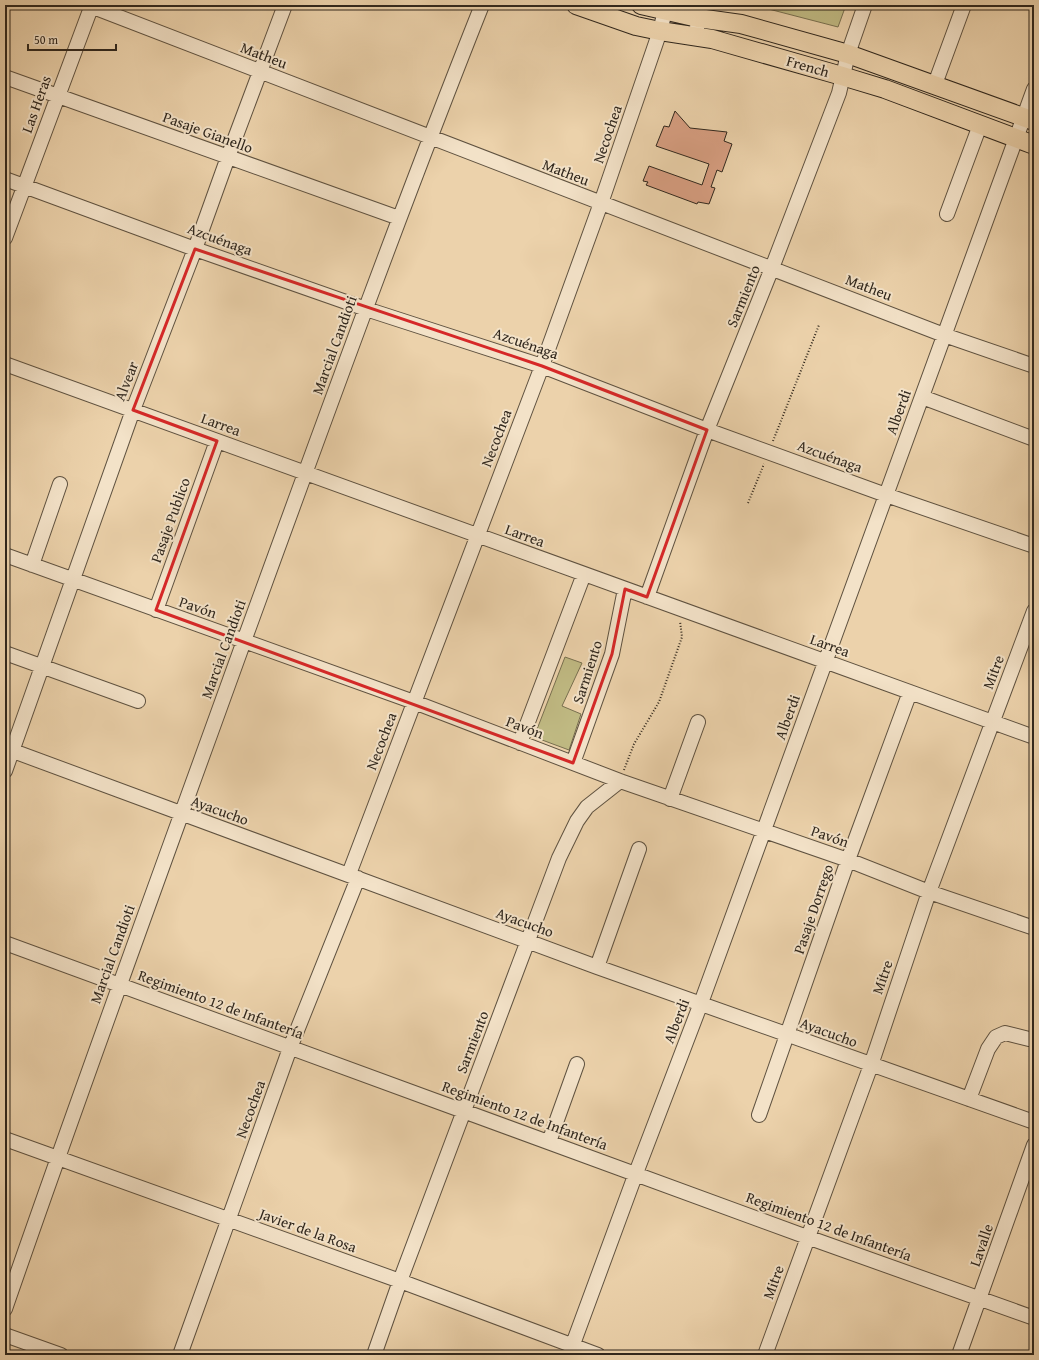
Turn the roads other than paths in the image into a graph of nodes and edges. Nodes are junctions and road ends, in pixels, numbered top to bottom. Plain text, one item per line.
1 (90, 5) edge
2 (285, 5) edge
3 (482, 5) edge
4 (576, 5) edge
5 (641, 5) edge
6 (865, 5) edge
7 (964, 5) edge
8 (665, 11) junction
9 (699, 11) edge
10 (660, 32) junction
11 (697, 36) junction
12 (848, 54) junction
13 (259, 72) junction
14 (842, 76) junction
15 (5, 77) edge
16 (935, 84) junction
17 (1034, 89) edge
18 (57, 96) junction
19 (1029, 119) edge
20 (980, 125) junction
21 (430, 136) junction
22 (1015, 138) junction
23 (1034, 145) edge
24 (228, 157) junction
25 (5, 179) edge
26 (24, 186) junction
27 (601, 203) junction
28 (947, 214) dead end
29 (399, 218) junction
30 (5, 238) edge
31 (195, 248) junction
32 (772, 268) junction
33 (366, 309) junction
34 (944, 335) junction
35 (1033, 363) edge
36 (5, 364) edge
37 (542, 366) junction
38 (922, 397) junction
39 (133, 410) junction
40 (708, 430) junction
41 (1034, 439) edge
42 (217, 441) junction
43 (305, 473) junction
44 (60, 484) dead end
45 (886, 494) junction
46 (478, 536) junction
47 (1034, 546) edge
48 (5, 555) edge
49 (32, 565) junction
50 (584, 574) junction
51 (74, 580) junction
52 (625, 589) junction
53 (647, 597) junction
54 (156, 610) junction
55 (1034, 611) edge
56 (244, 640) junction
57 (5, 653) edge
58 (826, 661) junction
59 (43, 666) junction
60 (910, 692) junction
61 (138, 701) dead end
62 (414, 702) junction
63 (698, 722) dead end
64 (992, 722) junction
65 (1034, 737) edge
66 (520, 743) junction
67 (9, 750) edge
68 (573, 763) junction
69 (5, 771) edge
70 (620, 781) junction
71 (670, 799) junction
72 (182, 814) junction
73 (764, 831) junction
74 (639, 849) dead end
75 (848, 860) junction
76 (354, 876) junction
77 (929, 892) junction
78 (1034, 928) edge
79 (529, 941) junction
80 (5, 943) edge
81 (597, 967) junction
82 (119, 985) junction
83 (701, 1003) junction
84 (787, 1035) junction
85 (1029, 1039) dead end
86 (290, 1048) junction
87 (577, 1064) dead end
88 (870, 1065) junction
89 (969, 1100) junction
90 (464, 1111) junction
91 (759, 1115) dead end
92 (1034, 1122) edge
93 (5, 1139) edge
94 (549, 1142) junction
95 (1034, 1145) edge
96 (57, 1158) junction
97 (636, 1173) junction
98 (228, 1220) junction
99 (808, 1237) junction
100 (400, 1281) junction
101 (980, 1298) junction
102 (5, 1309) edge
103 (1034, 1318) edge
104 (5, 1335) edge
105 (570, 1350) edge
106 (61, 1355) edge
107 (180, 1355) edge
108 (374, 1355) edge
109 (598, 1355) edge
110 (765, 1355) edge
111 (959, 1355) edge

1 - 13 street, Matheu
1 - 18 street, Las Heras
2 - 13 street, Alvear
3 - 21 street, Marcial Candioti
4 - 10 main road, French
5 - 8 main road, French
6 - 12 street, Sarmiento
7 - 16 street
8 - 9 main road, French
8 - 10 street, Necochea
9 - 11 street
9 - 12 main road, French
10 - 11 main road, French
10 - 27 street, Necochea
11 - 14 main road, French
12 - 14 street, Sarmiento
12 - 16 main road, French
13 - 21 street, Matheu
13 - 24 street, Alvear
14 - 20 main road, French
14 - 32 street, Sarmiento
15 - 18 street, Pasaje Gianello
16 - 19 main road, French
17 - 19 street, Alberdi
18 - 24 street, Pasaje Gianello
18 - 26 street, Las Heras
19 - 22 street, Alberdi
20 - 22 main road, French
20 - 28 street
21 - 27 street, Matheu
21 - 29 street, Marcial Candioti
22 - 23 main road, French
22 - 34 street, Alberdi
24 - 29 street, Pasaje Gianello
24 - 31 street, Alvear
25 - 26 street, Azcuénaga
26 - 30 street, Las Heras
26 - 31 street, Azcuénaga
27 - 32 street, Matheu
27 - 37 street, Necochea
29 - 33 street, Marcial Candioti
31 - 33 street, Azcuénaga
31 - 39 street, Alvear
32 - 34 street, Matheu
32 - 40 street, Sarmiento
33 - 37 street, Azcuénaga
33 - 43 street, Marcial Candioti
34 - 35 street, Matheu
34 - 38 street, Alberdi
36 - 39 street, Larrea
37 - 40 street, Azcuénaga
37 - 46 street, Necochea
38 - 41 street
38 - 45 street, Alberdi
39 - 42 street, Larrea
39 - 51 street, Alvear
40 - 45 street, Azcuénaga
40 - 53 street, Sarmiento
42 - 43 street, Larrea
42 - 54 street, Pasaje Publico
43 - 46 street, Larrea
43 - 56 street, Marcial Candioti
44 - 49 street
45 - 47 street, Azcuénaga
45 - 58 street, Alberdi
46 - 50 street, Larrea
46 - 62 street, Necochea
48 - 49 street, Pavón
49 - 51 street, Pavón
50 - 52 street, Larrea
50 - 66 street
51 - 54 street, Pavón
51 - 59 street, Alvear
52 - 53 street, Larrea
52 - 68 street, Sarmiento
53 - 58 street, Larrea
54 - 56 street, Pavón
55 - 64 street, Mitre
56 - 62 street, Pavón
56 - 72 street, Marcial Candioti
57 - 59 street
58 - 60 street, Larrea
58 - 73 street, Alberdi
59 - 61 street
59 - 67 street, Alvear
60 - 64 street, Larrea
60 - 75 street, Pasaje Dorrego
62 - 66 street, Pavón
62 - 76 street, Necochea
63 - 71 street
64 - 65 street, Larrea
64 - 77 street, Mitre
66 - 68 street, Pavón
67 - 69 street, Alvear
67 - 72 street, Ayacucho
68 - 70 street, Pavón
70 - 71 street, Pavón
70 - 79 street, Sarmiento
71 - 73 street, Pavón
72 - 76 street, Ayacucho
72 - 82 street, Marcial Candioti
73 - 75 street, Pavón
73 - 83 street, Alberdi
74 - 81 street
75 - 77 street, Pavón
75 - 84 street, Pasaje Dorrego
76 - 79 street, Ayacucho
76 - 86 street, Necochea
77 - 78 street, Pavón
77 - 88 street, Mitre
79 - 81 street, Ayacucho
79 - 90 street, Sarmiento
80 - 82 street, Regimiento 12 de Infantería
81 - 83 street, Ayacucho
82 - 86 street, Regimiento 12 de Infantería
82 - 96 street, Marcial Candioti
83 - 84 street, Ayacucho
83 - 97 street, Alberdi
84 - 88 street, Ayacucho
84 - 91 street, Pasaje Dorrego
85 - 89 street
86 - 90 street, Regimiento 12 de Infantería
86 - 98 street, Necochea
87 - 94 street
88 - 89 street, Ayacucho
88 - 99 street, Mitre
89 - 92 street, Ayacucho
90 - 94 street, Regimiento 12 de Infantería
90 - 100 street, Sarmiento
93 - 96 street, Javier de la Rosa
94 - 97 street, Regimiento 12 de Infantería
95 - 101 street, Lavalle
96 - 98 street, Javier de la Rosa
96 - 102 street, Marcial Candioti
97 - 99 street, Regimiento 12 de Infantería
97 - 105 street, Alberdi
98 - 100 street, Javier de la Rosa
98 - 107 street, Necochea
99 - 101 street, Regimiento 12 de Infantería
99 - 110 street, Mitre
100 - 105 street, Javier de la Rosa
100 - 108 street, Sarmiento
101 - 103 street, Regimiento 12 de Infantería
101 - 111 street, Lavalle
104 - 106 street
105 - 109 street, Javier de la Rosa

